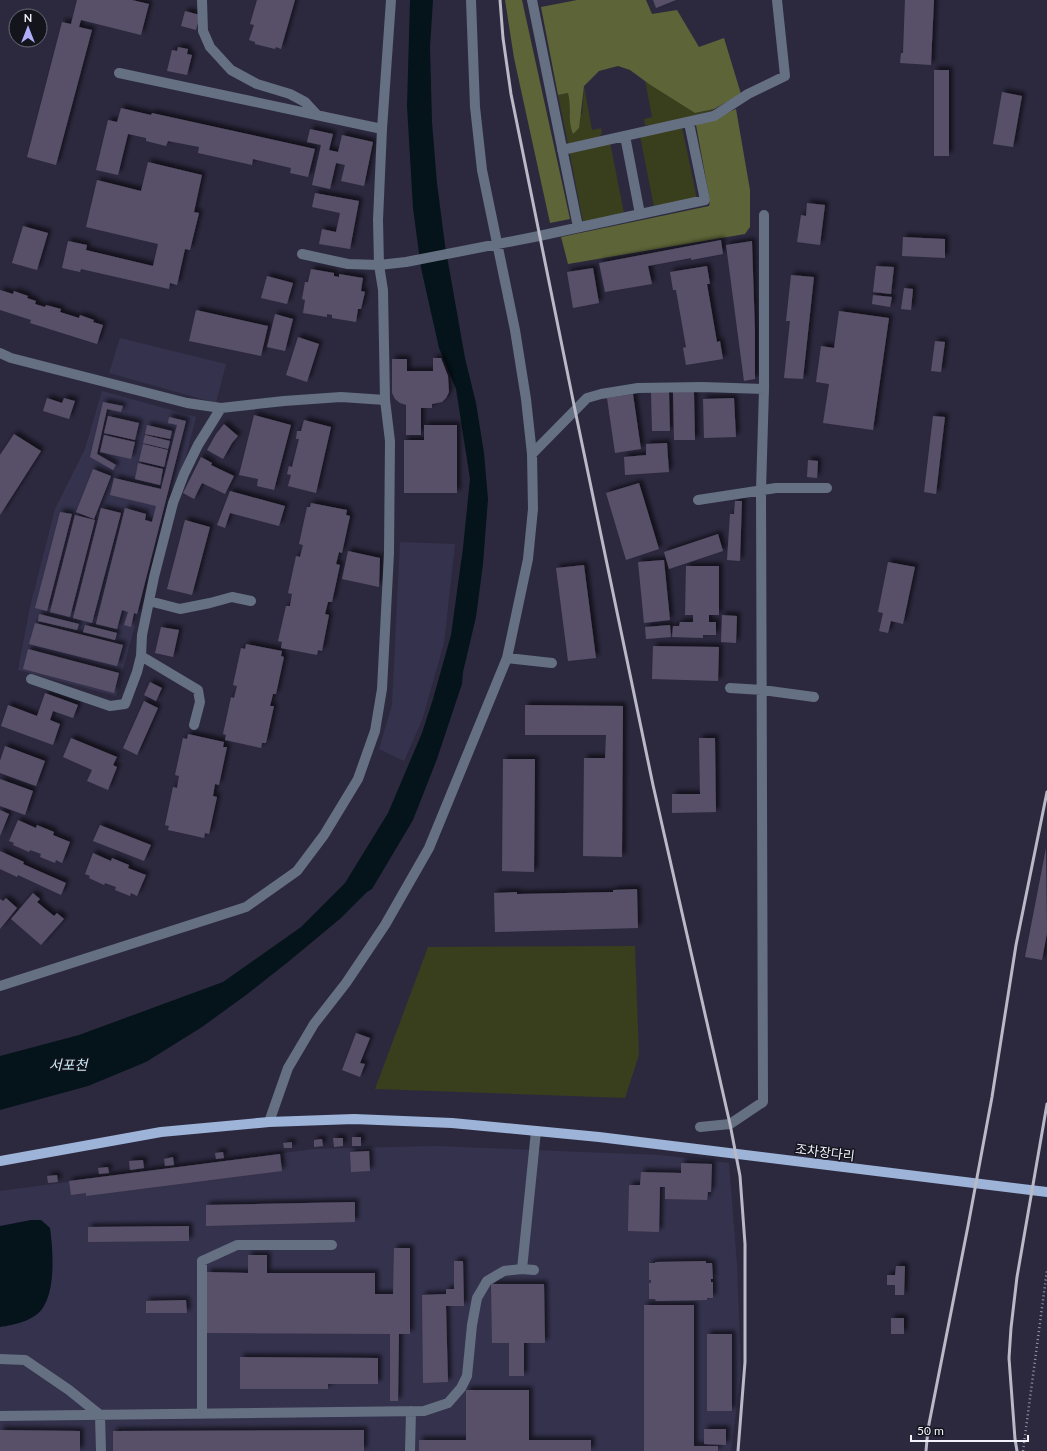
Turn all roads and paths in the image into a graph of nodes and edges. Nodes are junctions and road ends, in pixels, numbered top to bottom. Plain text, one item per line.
1 (202, 0) edge
2 (391, 0) edge
3 (472, 0) edge
4 (532, 0) edge
5 (777, 0) edge
6 (119, 73) dead end
7 (317, 115) junction
8 (689, 123) junction
9 (382, 129) junction
10 (625, 136) junction
11 (562, 150) junction
12 (640, 214) junction
13 (764, 215) dead end
14 (578, 227) junction
15 (496, 244) junction
16 (302, 254) dead end
17 (379, 265) junction
18 (0, 353) edge
19 (764, 389) junction
20 (386, 400) junction
21 (221, 408) junction
22 (532, 454) junction
23 (827, 488) dead end
24 (761, 490) junction
25 (698, 500) dead end
26 (149, 601) junction
27 (251, 601) dead end
28 (141, 656) junction
29 (508, 658) junction
30 (552, 663) dead end
31 (31, 679) dead end
32 (730, 688) dead end
33 (762, 690) junction
34 (814, 697) dead end
35 (194, 725) dead end
36 (0, 986) edge
37 (269, 1122) junction
38 (700, 1127) dead end
39 (536, 1131) junction
40 (0, 1161) edge
41 (1047, 1192) edge
42 (332, 1245) dead end
43 (522, 1269) junction
44 (534, 1270) dead end
45 (1047, 1270) edge
46 (0, 1359) edge
47 (411, 1412) junction
48 (202, 1414) junction
49 (100, 1415) junction
50 (0, 1416) edge
51 (101, 1451) edge
52 (410, 1451) edge
53 (1023, 1451) edge

1 - 7 street
2 - 9 street
3 - 15 street
4 - 11 street
5 - 8 street
6 - 7 street
7 - 9 street
8 - 10 street
8 - 12 street
9 - 17 street
10 - 11 street
10 - 12 street
11 - 14 street
12 - 14 street
13 - 19 street
14 - 15 street
15 - 17 street
15 - 22 street
16 - 17 street
17 - 20 street
18 - 21 street
19 - 22 street
19 - 24 street
20 - 21 street
20 - 36 street
21 - 26 street
22 - 29 street
23 - 24 street
24 - 25 street
24 - 33 street
26 - 27 street
26 - 28 street
28 - 31 street
28 - 35 street
29 - 30 street
29 - 37 street
32 - 33 street
33 - 34 street
33 - 38 street
37 - 39 main road, 조차장다리
37 - 40 main road, 조차장다리
39 - 41 main road, 조차장다리
39 - 43 street
42 - 48 street
43 - 44 street
43 - 47 street
45 - 53 path
46 - 49 street
47 - 48 street
47 - 52 street
48 - 49 street
49 - 50 street
49 - 51 street

